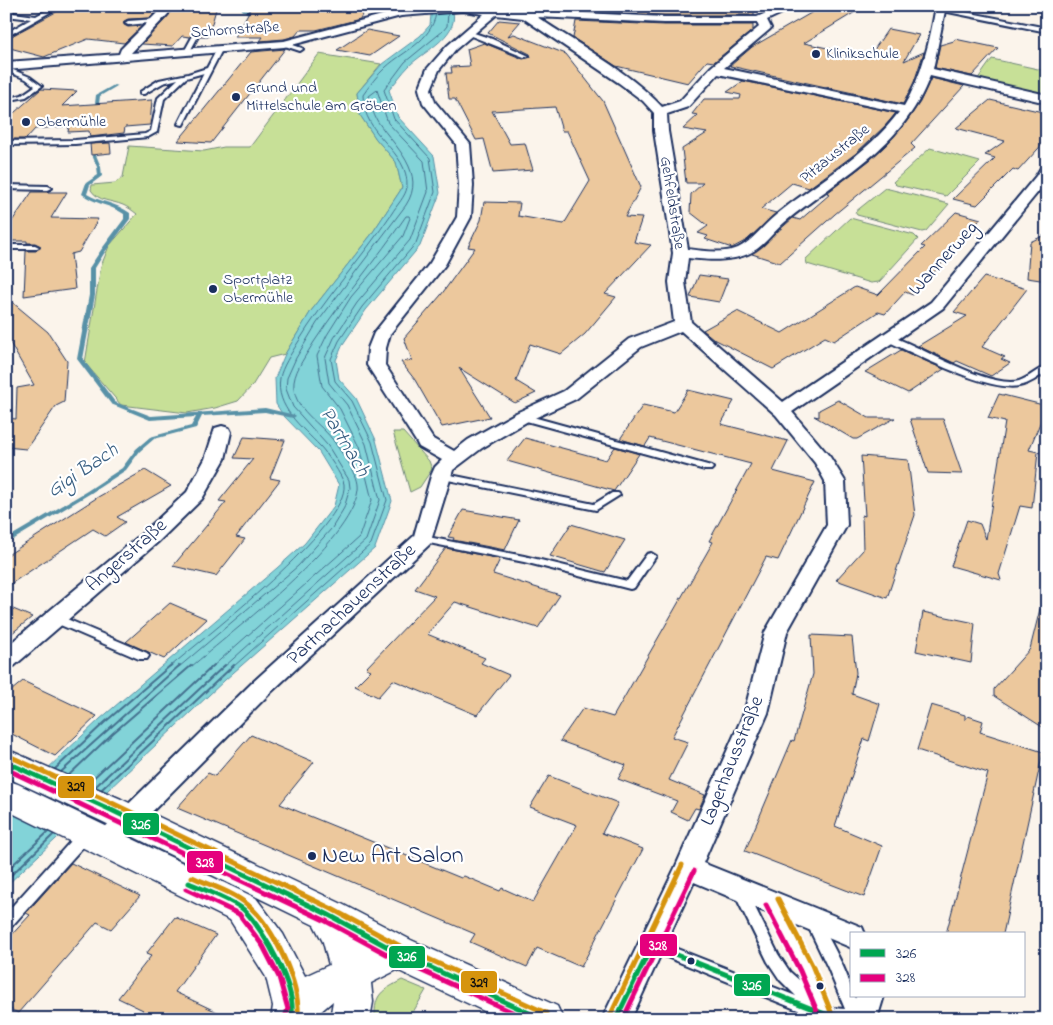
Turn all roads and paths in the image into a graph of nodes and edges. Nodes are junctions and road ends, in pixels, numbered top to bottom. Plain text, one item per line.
1 (58, 6) edge
2 (166, 6) edge
3 (792, 6) edge
4 (940, 7) edge
5 (495, 8) edge
6 (6, 14) edge
7 (526, 16) junction
8 (38, 18) junction
9 (759, 20) junction
10 (156, 21) junction
11 (128, 23) dead end
12 (1047, 30) edge
13 (198, 31) dead end
14 (468, 33) junction
15 (6, 35) edge
16 (284, 44) junction
17 (220, 48) junction
18 (300, 49) dead end
19 (188, 50) junction
20 (125, 56) junction
21 (526, 56) dead end
22 (6, 68) edge
23 (210, 69) junction
24 (715, 70) junction
25 (926, 71) junction
26 (184, 77) junction
27 (142, 93) dead end
28 (12, 98) dead end
29 (1047, 100) edge
30 (907, 110) junction
31 (660, 112) junction
32 (181, 124) dead end
33 (6, 143) edge
34 (1045, 176) edge
35 (6, 187) edge
36 (48, 188) dead end
37 (6, 247) edge
38 (35, 247) dead end
39 (681, 253) junction
40 (683, 324) junction
41 (888, 338) junction
42 (1047, 369) edge
43 (782, 411) junction
44 (522, 417) junction
45 (222, 432) dead end
46 (448, 468) junction
47 (708, 468) dead end
48 (615, 495) dead end
49 (423, 539) junction
50 (651, 556) dead end
51 (55, 618) junction
52 (143, 656) dead end
53 (6, 660) edge
54 (15, 777) edge
55 (99, 825) junction
56 (688, 868) junction
57 (738, 888) junction
58 (772, 902) junction
59 (327, 914) junction
60 (811, 919) junction
61 (6, 923) edge
62 (850, 935) edge
63 (652, 945) junction
64 (397, 952) junction
65 (350, 972) junction
66 (850, 994) edge
67 (853, 998) edge
68 (290, 1001) edge
69 (861, 1013) edge
70 (825, 1014) junction
71 (350, 1019) edge
72 (543, 1019) edge
73 (616, 1019) edge

1 - 8 lane
2 - 10 street
3 - 9 street
4 - 12 lane
4 - 25 street, Pitzaustraße
5 - 7 street, Schornstraße
5 - 14 street
5 - 16 street, Schornstraße
6 - 8 lane
7 - 9 street
7 - 31 street
8 - 15 lane
9 - 24 street
10 - 11 lane
10 - 20 street
13 - 19 lane
14 - 21 lane
14 - 46 street
16 - 17 street, Schornstraße
16 - 18 lane
17 - 19 street, Schornstraße
17 - 23 lane
19 - 20 street, Schornstraße
20 - 22 street, Schornstraße
22 - 28 lane
23 - 26 lane
23 - 32 lane
24 - 30 street
24 - 31 street
25 - 29 street
25 - 30 street, Pitzaustraße
26 - 27 lane
26 - 33 lane
30 - 39 street, Pitzaustraße
31 - 39 street, Gehfeldstraße
34 - 41 street, Wannerweg
35 - 36 lane
37 - 38 lane
39 - 40 street, Gehfeldstraße
40 - 43 street, Lagerhausstraße
40 - 44 street
41 - 42 lane
41 - 43 street, Wannerweg
43 - 56 street, Lagerhausstraße
44 - 46 street
44 - 47 lane
45 - 51 street, Angerstraße
46 - 48 lane
46 - 49 street, Partnachauenstraße
49 - 50 lane
49 - 55 street, Partnachauenstraße
51 - 52 lane
51 - 53 street, Angerstraße
54 - 55 main road
55 - 59 main road
55 - 61 lane
55 - 68 main road
56 - 57 street
56 - 63 street, Lagerhausstraße
57 - 58 street
57 - 70 lane
58 - 60 street
58 - 70 lane
59 - 64 main road
59 - 65 main road
60 - 62 street
60 - 66 lane
63 - 70 lane
63 - 73 street, Lagerhausstraße
64 - 65 main road
64 - 72 main road
65 - 68 main road
65 - 71 main road
67 - 69 lane
69 - 70 lane

